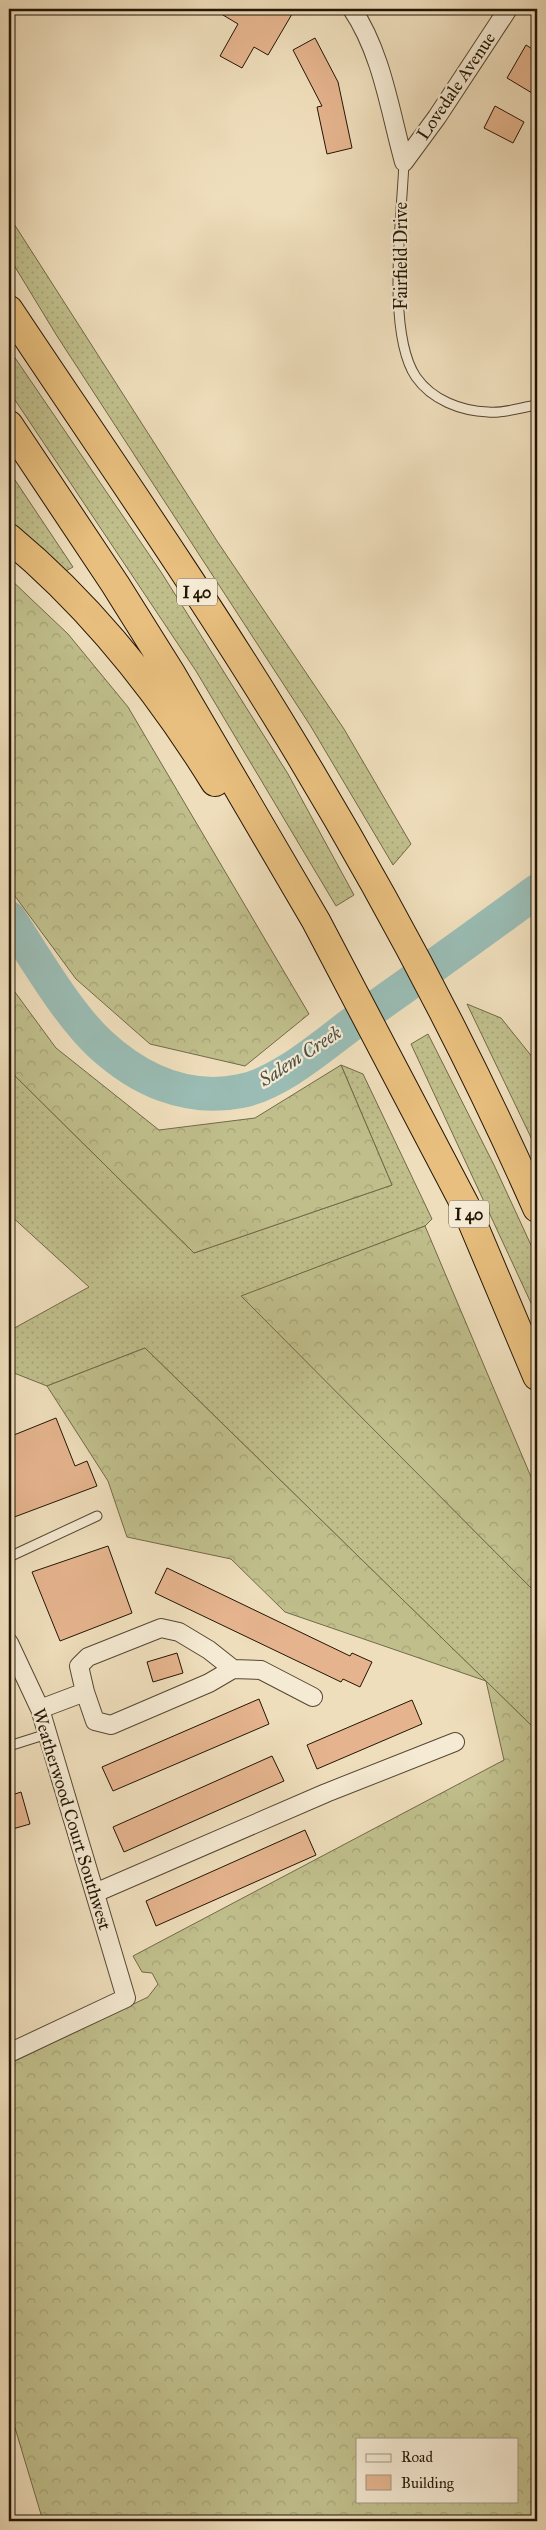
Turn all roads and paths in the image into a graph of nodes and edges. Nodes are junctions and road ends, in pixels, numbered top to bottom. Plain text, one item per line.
1 (352, 9) edge
2 (508, 9) edge
3 (404, 162) junction
4 (9, 310) edge
5 (537, 405) edge
6 (9, 425) edge
7 (9, 538) edge
8 (316, 921) junction
9 (537, 1208) edge
10 (537, 1376) edge
11 (97, 1516) dead end
12 (9, 1557) edge
13 (9, 1643) edge
14 (233, 1669) junction
15 (85, 1692) junction
16 (313, 1697) dead end
17 (40, 1709) junction
18 (48, 1734) junction
19 (454, 1742) dead end
20 (9, 1746) edge
21 (95, 1894) junction
22 (9, 2053) edge

1 - 3 street, Fairfield Drive
2 - 3 street, Lovedale Avenue
3 - 5 lane, Fairfield Drive
4 - 9 highway, I 40
6 - 8 highway, I 40
7 - 8 highway
8 - 10 highway, I 40
11 - 12 lane
13 - 17 street, Weatherwood Court Southwest
14 - 15 street
14 - 15 street
14 - 16 street
15 - 17 street
17 - 18 street, Weatherwood Court Southwest
18 - 20 lane
18 - 21 street, Weatherwood Court Southwest
19 - 21 street
21 - 22 street, Weatherwood Court Southwest

